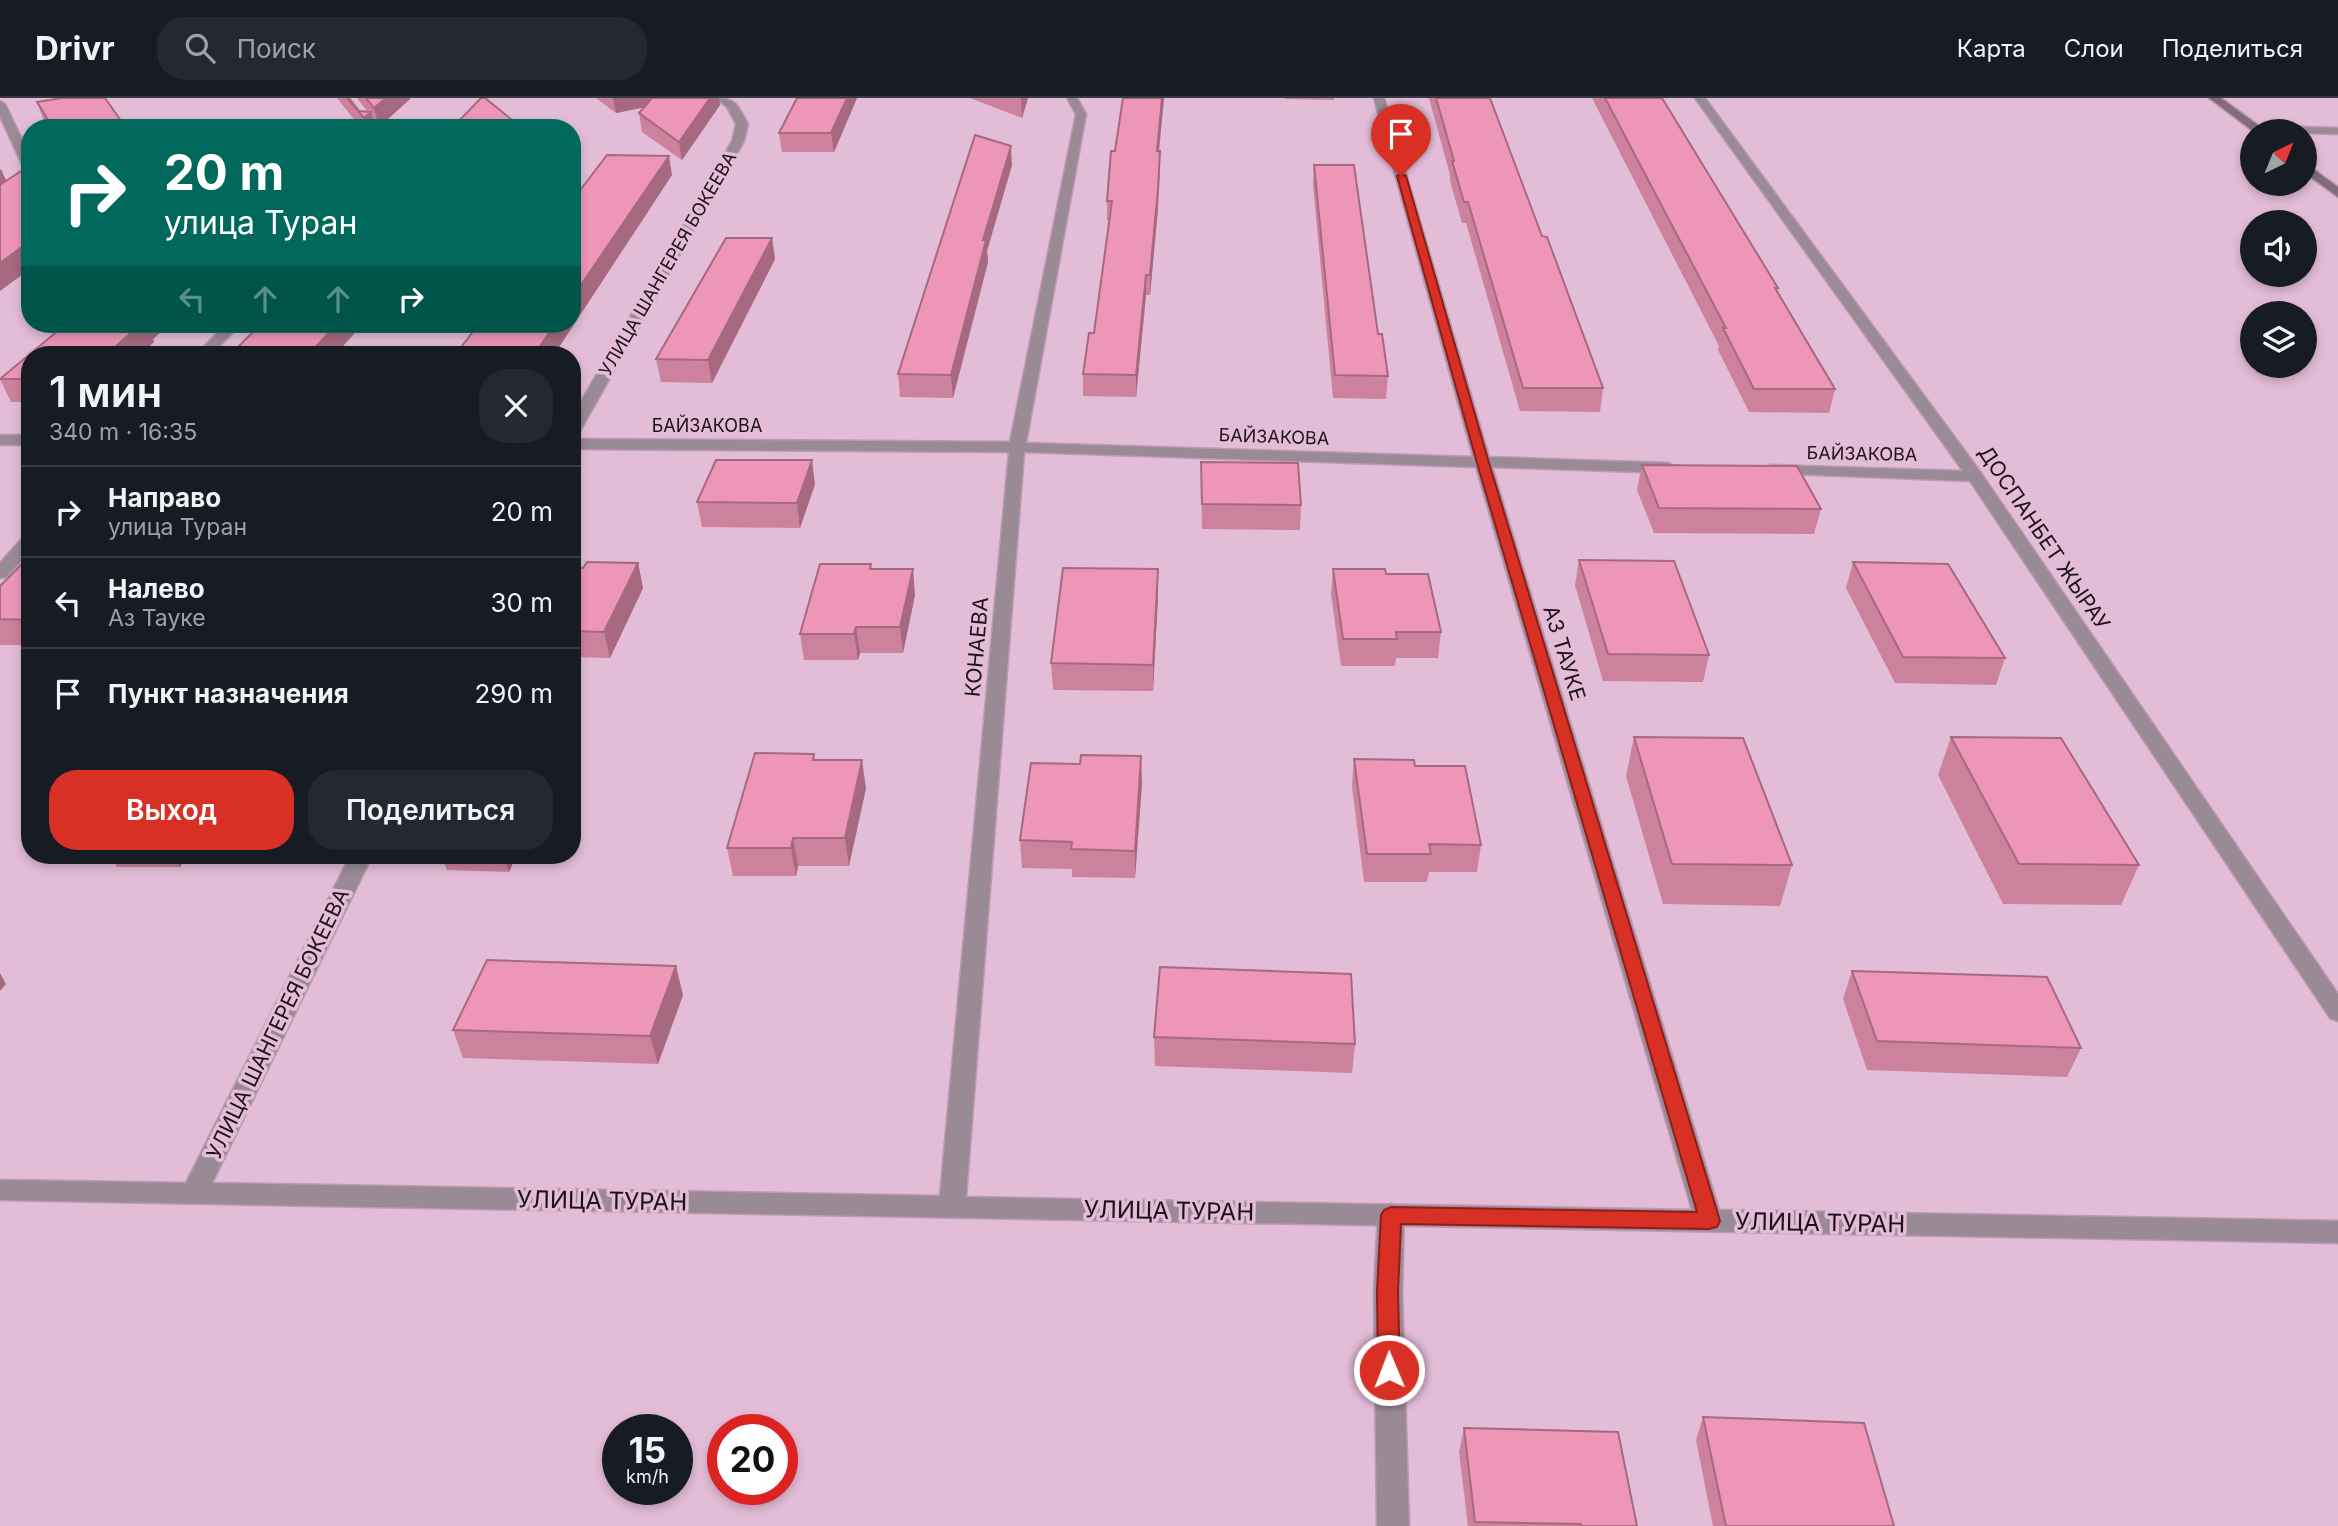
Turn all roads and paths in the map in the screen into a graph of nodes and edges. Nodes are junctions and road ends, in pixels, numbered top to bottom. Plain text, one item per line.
1 (721, 98) edge
2 (1072, 98) edge
3 (1379, 98) edge
4 (1700, 98) edge
5 (2214, 98) edge
6 (0, 104) edge
7 (2244, 119) edge
8 (2317, 131) edge
9 (2338, 131) edge
10 (21, 150) edge
11 (2317, 176) edge
12 (2338, 193) edge
13 (225, 333) edge
14 (212, 346) edge
15 (581, 415) edge
16 (0, 440) edge
17 (21, 440) edge
18 (581, 444) edge
19 (1017, 447) junction
20 (1483, 463) junction
21 (1688, 468) edge
22 (1756, 470) edge
23 (1975, 476) junction
24 (21, 550) edge
25 (0, 573) edge
26 (357, 864) edge
27 (2338, 1012) edge
28 (0, 1189) edge
29 (194, 1193) junction
30 (952, 1207) junction
31 (1391, 1215) junction
32 (1709, 1221) junction
33 (2338, 1232) edge
34 (1393, 1526) edge

1 - 15 street, УЛИЦА ШАНГЕРЕЯ БОКЕЕВА
2 - 19 street, КОНАЕВА
3 - 20 street, АЗ ТАУКЕ
4 - 23 street, ДОСПАНБЕТ ЖЫРАУ
5 - 7 street
6 - 10 street
8 - 9 street
11 - 12 street
13 - 14 street
16 - 17 street
18 - 19 street, БАЙЗАКОВА
19 - 20 street, БАЙЗАКОВА
19 - 30 street, КОНАЕВА
20 - 21 street, БАЙЗАКОВА
20 - 32 street, АЗ ТАУКЕ
22 - 23 street, БАЙЗАКОВА
23 - 27 street, ДОСПАНБЕТ ЖЫРАУ
24 - 25 street
26 - 29 street, УЛИЦА ШАНГЕРЕЯ БОКЕЕВА
28 - 29 street, УЛИЦА ТУРАН
29 - 30 street, УЛИЦА ТУРАН
30 - 31 street, УЛИЦА ТУРАН
31 - 32 street, УЛИЦА ТУРАН
31 - 34 street
32 - 33 street, УЛИЦА ТУРАН

